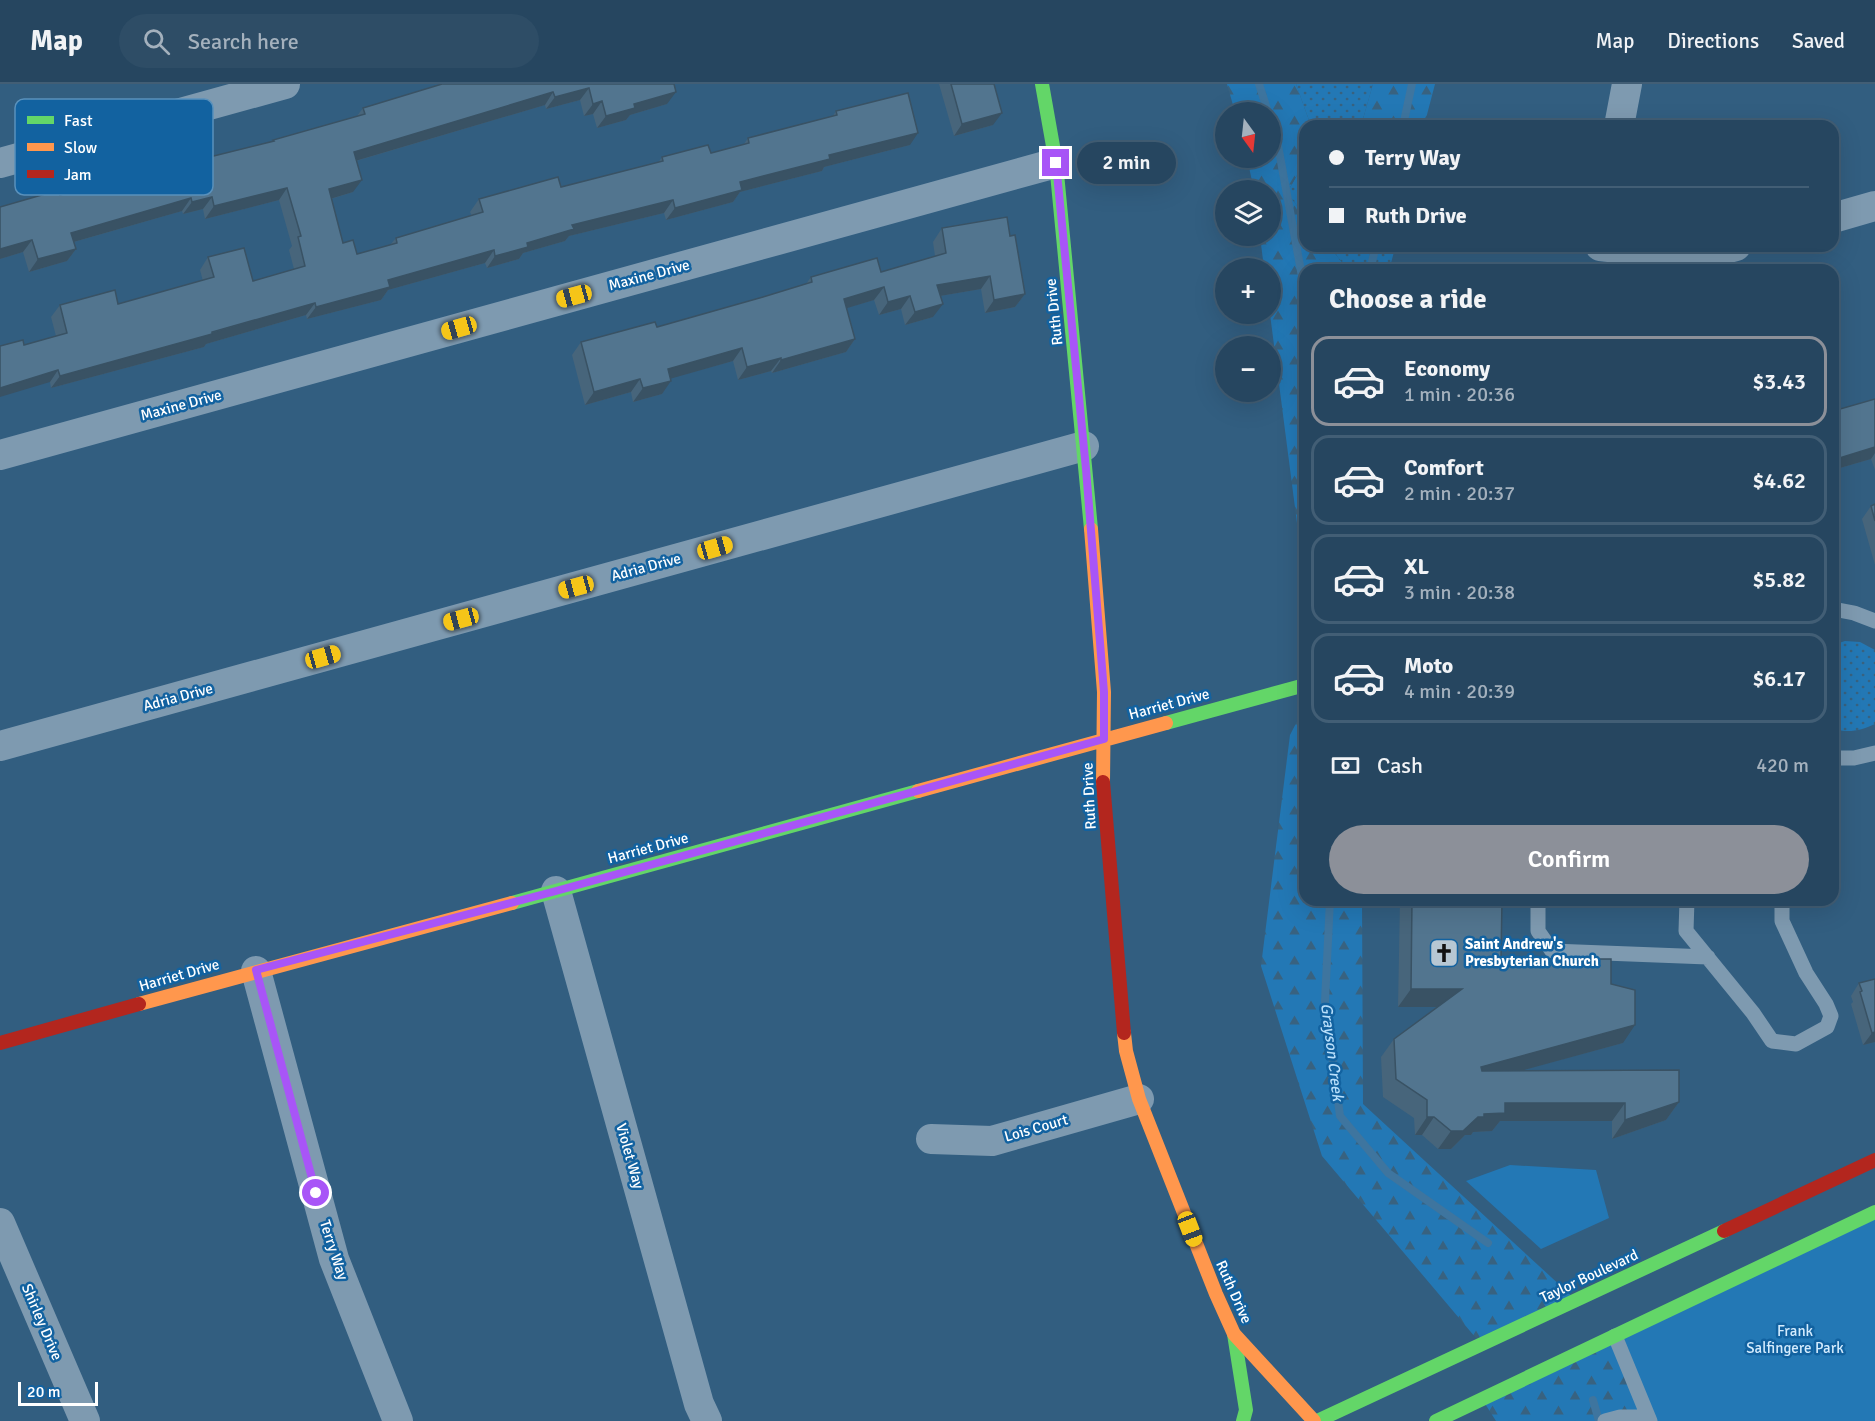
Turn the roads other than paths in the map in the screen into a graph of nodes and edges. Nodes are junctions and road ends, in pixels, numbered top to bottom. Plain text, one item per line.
1 (285, 84) edge
2 (1042, 84) edge
3 (1627, 84) edge
4 (213, 104) edge
5 (1620, 120) edge
6 (15, 159) edge
7 (0, 163) edge
8 (1056, 163) junction
9 (1875, 206) edge
10 (1839, 216) edge
11 (1651, 252) edge
12 (1714, 252) edge
13 (1084, 446) junction
14 (0, 455) edge
15 (1839, 610) edge
16 (1875, 621) edge
17 (1299, 687) edge
18 (1104, 739) junction
19 (0, 746) edge
20 (1875, 753) edge
21 (1839, 758) edge
22 (556, 891) junction
23 (1538, 906) edge
24 (1687, 906) edge
25 (1782, 906) edge
26 (1708, 957) junction
27 (256, 970) junction
28 (0, 1043) edge
29 (1139, 1099) junction
30 (931, 1140) dead end
31 (1875, 1160) edge
32 (1875, 1212) edge
33 (0, 1223) edge
34 (1234, 1334) junction
35 (1615, 1336) junction
36 (1649, 1419) edge
37 (85, 1421) edge
38 (398, 1421) edge
39 (706, 1421) edge
40 (1243, 1421) edge
41 (1315, 1421) edge
42 (1436, 1421) edge
43 (1605, 1421) edge

1 - 4 street
2 - 8 street, Ruth Drive
3 - 5 street
6 - 7 street
8 - 13 street, Ruth Drive
8 - 14 street, Maxine Drive
9 - 10 street
11 - 12 street
13 - 18 street, Ruth Drive
13 - 19 street, Adria Drive
15 - 16 lane
17 - 18 street, Harriet Drive
18 - 22 street, Harriet Drive
18 - 29 street, Ruth Drive
20 - 21 lane
22 - 27 street, Harriet Drive
22 - 39 street, Violet Way
23 - 26 lane
24 - 26 lane
25 - 26 lane
27 - 28 street, Harriet Drive
27 - 38 street, Terry Way
29 - 30 street, Lois Court
29 - 34 street, Ruth Drive
31 - 41 street, Taylor Boulevard
32 - 35 street
33 - 37 street, Shirley Drive
34 - 40 street
34 - 41 street, Ruth Drive
35 - 36 lane
35 - 42 street
36 - 43 lane

